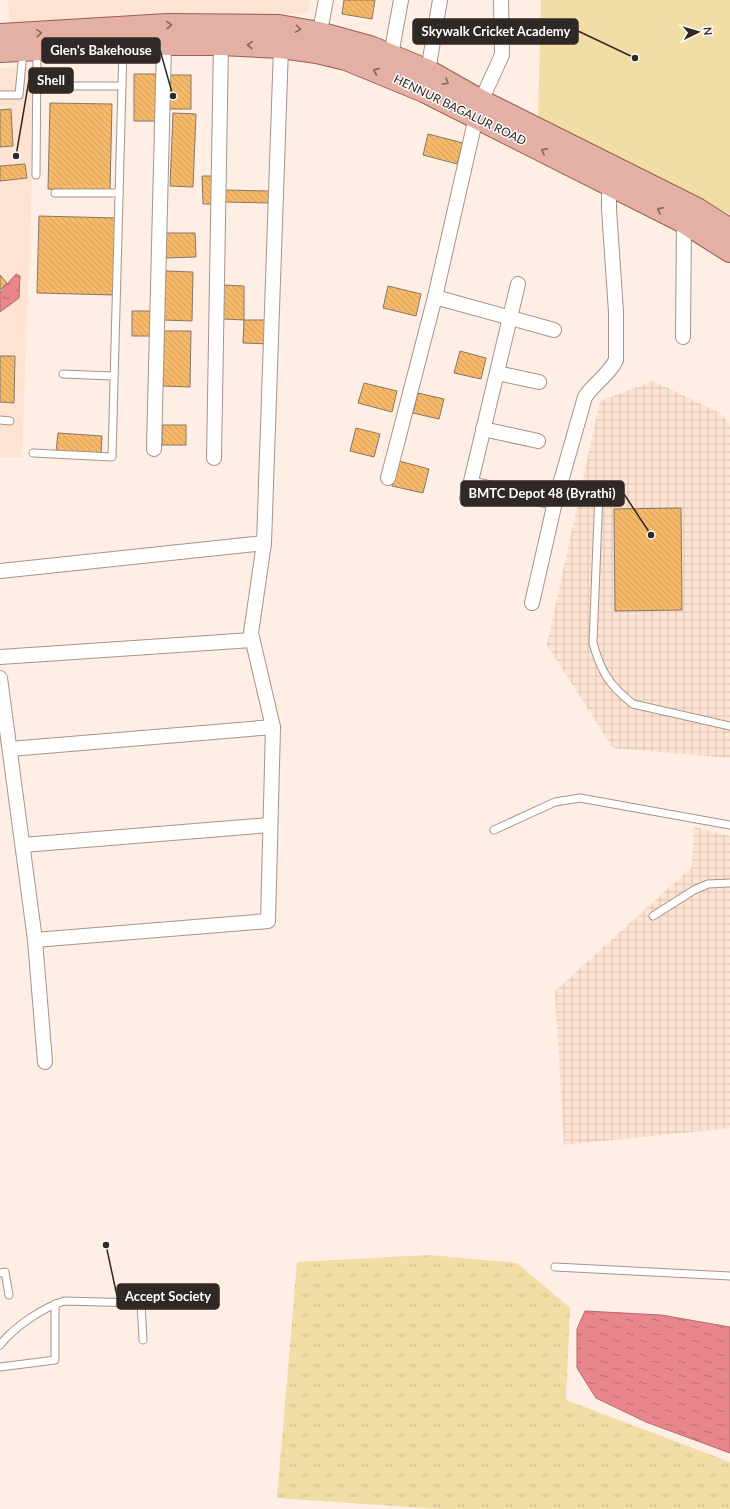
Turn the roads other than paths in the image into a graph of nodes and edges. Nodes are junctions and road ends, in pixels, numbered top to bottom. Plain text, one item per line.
1 (326, 0) edge
2 (401, 0) edge
3 (440, 0) edge
4 (501, 0) edge
5 (0, 35) edge
6 (134, 38) junction
7 (318, 42) junction
8 (220, 44) junction
9 (164, 45) junction
10 (281, 47) junction
11 (30, 50) junction
12 (0, 51) edge
13 (391, 55) junction
14 (428, 71) junction
15 (37, 86) junction
16 (122, 86) junction
17 (0, 95) edge
18 (478, 109) junction
19 (36, 175) dead end
20 (614, 178) junction
21 (55, 193) dead end
22 (119, 193) junction
23 (684, 222) junction
24 (730, 230) edge
25 (730, 250) edge
26 (518, 284) dead end
27 (435, 297) junction
28 (510, 318) junction
29 (554, 330) dead end
30 (683, 337) dead end
31 (497, 373) junction
32 (63, 374) dead end
33 (113, 376) junction
34 (539, 382) dead end
35 (0, 420) edge
36 (10, 421) dead end
37 (483, 429) junction
38 (538, 441) dead end
39 (154, 449) dead end
40 (33, 453) dead end
41 (214, 458) dead end
42 (388, 478) dead end
43 (470, 484) junction
44 (598, 492) dead end
45 (467, 498) dead end
46 (555, 502) junction
47 (264, 543) junction
48 (0, 571) edge
49 (532, 603) dead end
50 (252, 640) junction
51 (0, 657) edge
52 (0, 678) edge
53 (730, 726) edge
54 (273, 727) junction
55 (10, 749) junction
56 (270, 825) junction
57 (730, 825) edge
58 (494, 830) dead end
59 (22, 846) junction
60 (730, 882) edge
61 (653, 916) dead end
62 (36, 940) junction
63 (45, 1062) dead end
64 (555, 1266) dead end
65 (0, 1273) edge
66 (730, 1276) edge
67 (9, 1295) dead end
68 (55, 1304) junction
69 (143, 1340) dead end
70 (0, 1345) edge
71 (0, 1366) edge

1 - 7 street
2 - 13 street
3 - 14 street
4 - 18 street
5 -> 6 main road, HENNUR BAGALUR ROAD
6 -> 7 main road, HENNUR BAGALUR ROAD
6 - 9 main road, HENNUR BAGALUR ROAD
6 - 11 main road, HENNUR BAGALUR ROAD
6 - 16 lane
7 - 10 main road, HENNUR BAGALUR ROAD
7 - 13 main road, HENNUR BAGALUR ROAD
18 -> 7 main road, HENNUR BAGALUR ROAD
8 - 9 main road, HENNUR BAGALUR ROAD
10 -> 8 main road, HENNUR BAGALUR ROAD
8 - 41 street
9 - 39 street
10 - 47 street
11 - 12 main road, HENNUR BAGALUR ROAD
11 - 15 lane
11 - 17 lane
13 - 14 main road, HENNUR BAGALUR ROAD
14 -> 18 main road, HENNUR BAGALUR ROAD
15 - 16 lane
15 - 19 lane
16 - 22 lane
18 - 20 main road, HENNUR BAGALUR ROAD
18 - 27 street
23 -> 20 main road, HENNUR BAGALUR ROAD
20 - 24 main road, HENNUR BAGALUR ROAD
20 - 46 street
21 - 22 lane
22 - 33 lane
23 - 25 main road, HENNUR BAGALUR ROAD
23 - 30 street
26 - 28 street
27 - 28 street
27 - 42 street
28 - 29 street
28 - 31 street
31 - 34 street
31 - 37 street
32 - 33 lane
33 - 40 lane
35 - 36 lane
37 - 38 street
37 - 43 street
43 - 45 street
43 - 46 street
44 - 53 lane
46 - 49 street
47 - 48 street
47 - 50 street
50 - 51 street
50 - 54 street
52 - 55 street
54 - 55 street
54 - 56 street
55 - 59 street
56 - 59 street
56 - 62 street
57 - 58 lane
59 - 62 street
60 - 61 lane
62 - 63 street
64 - 66 lane
65 - 67 lane
68 - 69 lane
68 - 70 lane
68 - 71 lane

